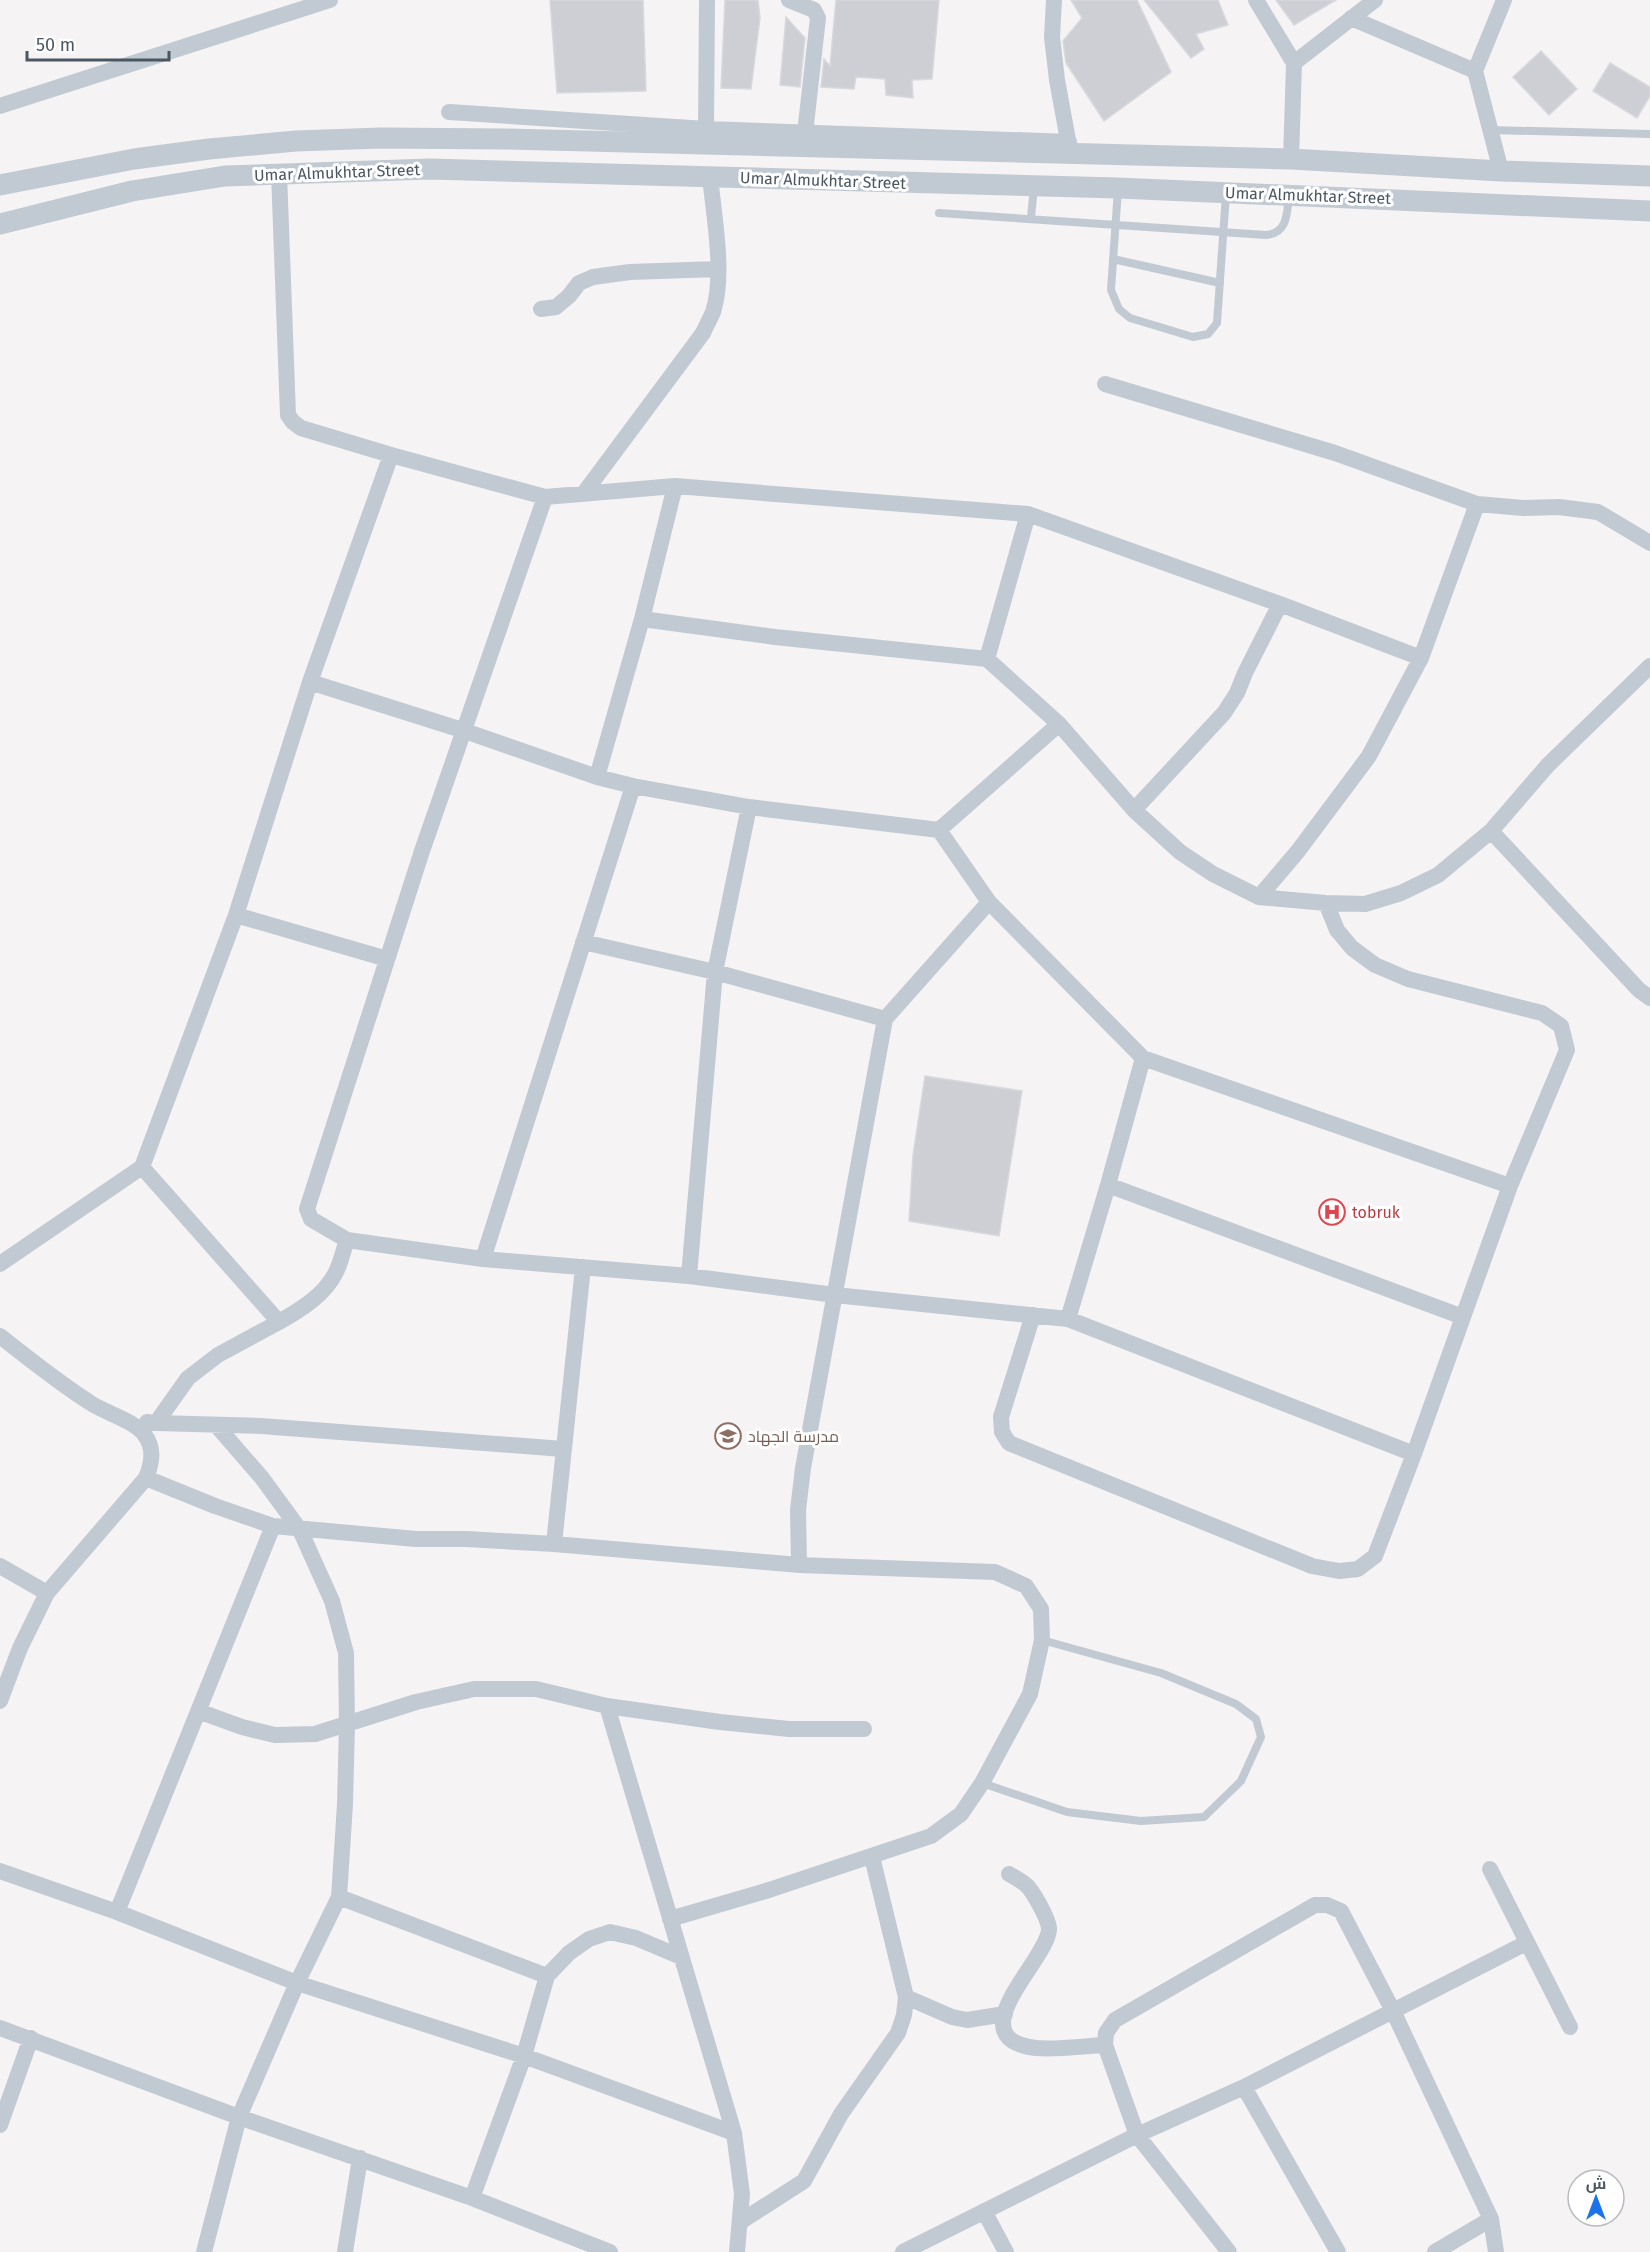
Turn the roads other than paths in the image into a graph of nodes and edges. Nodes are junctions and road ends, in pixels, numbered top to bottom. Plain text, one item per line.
1 (330, 0) edge
2 (707, 0) edge
3 (789, 0) edge
4 (1054, 0) edge
5 (1256, 0) edge
6 (1375, 0) edge
7 (1504, 0) edge
8 (1351, 18) junction
9 (1294, 63) junction
10 (1475, 70) junction
11 (0, 106) edge
12 (449, 112) dead end
13 (706, 129) junction
14 (1491, 130) junction
15 (1650, 134) edge
16 (804, 140) junction
17 (1070, 147) junction
18 (1291, 159) junction
19 (1501, 171) junction
20 (279, 173) junction
21 (1650, 176) edge
22 (710, 177) junction
23 (802, 179) junction
24 (0, 185) edge
25 (1034, 186) junction
26 (1118, 188) junction
27 (1227, 192) junction
28 (1290, 194) junction
29 (1650, 211) edge
30 (939, 213) dead end
31 (1031, 218) junction
32 (0, 224) edge
33 (1116, 226) junction
34 (1224, 234) junction
35 (1113, 259) junction
36 (718, 269) junction
37 (1220, 283) junction
38 (541, 309) dead end
39 (1105, 384) dead end
40 (391, 455) junction
41 (675, 486) junction
42 (584, 493) junction
43 (545, 497) junction
44 (1477, 504) junction
45 (1028, 514) junction
46 (1650, 543) edge
47 (1280, 604) junction
48 (642, 619) junction
49 (1421, 658) junction
50 (987, 659) junction
51 (1650, 666) edge
52 (310, 682) junction
53 (1059, 724) junction
54 (462, 730) junction
55 (597, 777) junction
56 (633, 786) junction
57 (749, 807) junction
58 (1134, 810) junction
59 (939, 830) junction
60 (1491, 831) junction
61 (1259, 897) junction
62 (989, 902) junction
63 (1326, 903) junction
64 (236, 915) junction
65 (583, 942) junction
66 (387, 959) junction
67 (715, 972) junction
68 (1650, 998) edge
69 (885, 1019) junction
70 (1143, 1058) junction
71 (142, 1167) junction
72 (1108, 1185) junction
73 (1510, 1185) junction
74 (347, 1240) junction
75 (483, 1259) junction
76 (0, 1264) edge
77 (583, 1267) junction
78 (689, 1276) junction
79 (835, 1294) junction
80 (1033, 1315) junction
81 (1463, 1317) junction
82 (1068, 1319) junction
83 (279, 1322) junction
84 (0, 1336) edge
85 (125, 1421) junction
86 (156, 1423) junction
87 (216, 1425) junction
88 (563, 1449) junction
89 (1414, 1454) junction
90 (146, 1478) junction
91 (273, 1526) junction
92 (300, 1530) junction
93 (554, 1544) junction
94 (799, 1565) junction
95 (0, 1566) edge
96 (46, 1593) junction
97 (1042, 1640) junction
98 (0, 1701) edge
99 (607, 1706) junction
100 (198, 1711) junction
101 (347, 1725) junction
102 (864, 1730) dead end
103 (982, 1783) junction
104 (872, 1857) junction
105 (1490, 1869) dead end
106 (0, 1871) edge
107 (1009, 1875) dead end
108 (339, 1897) junction
109 (117, 1912) junction
110 (669, 1919) junction
111 (1526, 1943) junction
112 (681, 1957) junction
113 (547, 1976) junction
114 (297, 1983) junction
115 (906, 1997) junction
116 (1393, 2011) junction
117 (1005, 2014) junction
118 (1570, 2027) dead end
119 (0, 2028) edge
120 (31, 2038) junction
121 (1105, 2045) junction
122 (524, 2056) junction
123 (1244, 2087) junction
124 (239, 2117) junction
125 (0, 2125) edge
126 (734, 2133) junction
127 (1137, 2135) junction
128 (360, 2158) junction
129 (472, 2198) junction
130 (984, 2211) junction
131 (1491, 2219) junction
132 (740, 2222) junction
133 (204, 2252) edge
134 (345, 2252) edge
135 (610, 2252) edge
136 (737, 2252) edge
137 (903, 2252) edge
138 (1006, 2252) edge
139 (1229, 2252) edge
140 (1338, 2252) edge
141 (1435, 2252) edge
142 (1496, 2252) edge

1 - 11 street
2 - 13 street
3 - 16 street
4 - 17 street
5 - 9 street
6 - 8 street
7 - 10 street
8 - 9 street
8 - 10 street
9 - 18 street
10 - 14 street
12 - 13 street
13 - 16 street
14 - 15 lane
14 - 19 street
16 - 17 street, Umar Almukhtar Street
16 - 23 street
16 - 24 street, Umar Almukhtar Street
17 - 18 street, Umar Almukhtar Street
18 - 19 street, Umar Almukhtar Street
19 - 21 street, Umar Almukhtar Street
20 - 22 street, Umar Almukhtar Street
20 - 32 street, Umar Almukhtar Street
20 - 40 street
22 - 23 street, Umar Almukhtar Street
22 - 36 street
23 - 25 street, Umar Almukhtar Street
25 - 26 street, Umar Almukhtar Street
25 - 31 lane
26 - 27 street, Umar Almukhtar Street
26 - 33 lane
27 - 28 street, Umar Almukhtar Street
27 - 34 lane
28 - 29 street, Umar Almukhtar Street
28 - 34 lane
30 - 31 lane
31 - 33 lane
33 - 34 lane
33 - 35 lane
34 - 37 lane
35 - 37 lane
35 - 37 lane
36 - 38 street
36 - 42 street
39 - 44 street
40 - 43 street
40 - 52 street
41 - 42 street
41 - 45 street
41 - 48 street
42 - 43 street
43 - 54 street
44 - 46 street
44 - 49 street
45 - 47 street
45 - 50 street
47 - 49 street
47 - 58 street
48 - 50 street
48 - 55 street
49 - 61 street
50 - 53 street
51 - 60 street
52 - 54 street
52 - 64 street
53 - 58 street
53 - 59 street
54 - 55 street
54 - 66 street
55 - 56 street
56 - 57 street
56 - 65 street
57 - 59 street
57 - 67 street
58 - 61 street
59 - 62 street
60 - 63 street
60 - 68 street
61 - 63 street
62 - 69 street
62 - 70 street
63 - 73 street
64 - 66 street
64 - 71 street
65 - 67 street
65 - 75 street
66 - 74 street
67 - 69 street
67 - 78 street
69 - 79 street
70 - 72 street
70 - 73 street
71 - 76 street
71 - 83 street
72 - 81 street
72 - 82 street
73 - 81 street
74 - 75 street
74 - 83 street
75 - 77 street
77 - 78 street
77 - 88 street
78 - 79 street
79 - 80 street
79 - 94 street
80 - 82 street
80 - 89 street
81 - 89 street
82 - 89 street
83 - 86 street
84 - 85 street
85 - 86 street
85 - 90 street
86 - 87 street
87 - 88 street
87 - 92 street
88 - 93 street
90 - 91 street
90 - 96 street
91 - 92 street
91 - 100 street
92 - 93 street
92 - 101 street
93 - 94 street
94 - 97 street
95 - 96 street
96 - 98 street
97 - 103 street
97 - 103 lane
99 - 101 street
99 - 102 street
99 - 110 street
100 - 101 street
100 - 109 street
101 - 108 street
103 - 104 street
104 - 110 street
104 - 115 street
105 - 111 street
106 - 109 street
107 - 117 street
108 - 113 street
108 - 114 street
109 - 114 street
110 - 112 street
111 - 116 street
111 - 118 street
112 - 113 street
112 - 126 street
113 - 122 street
114 - 122 street
114 - 124 street
115 - 117 street
115 - 132 street
116 - 121 street
116 - 123 street
116 - 131 street
117 - 121 street
119 - 120 street
120 - 124 street
120 - 125 street
121 - 127 street
122 - 126 street
122 - 129 street
123 - 127 street
123 - 140 street
124 - 128 street
124 - 133 street
126 - 132 street
127 - 130 street
127 - 139 street
128 - 129 street
128 - 134 street
129 - 135 street
130 - 137 street
130 - 138 street
131 - 141 street
131 - 142 street
132 - 136 street

